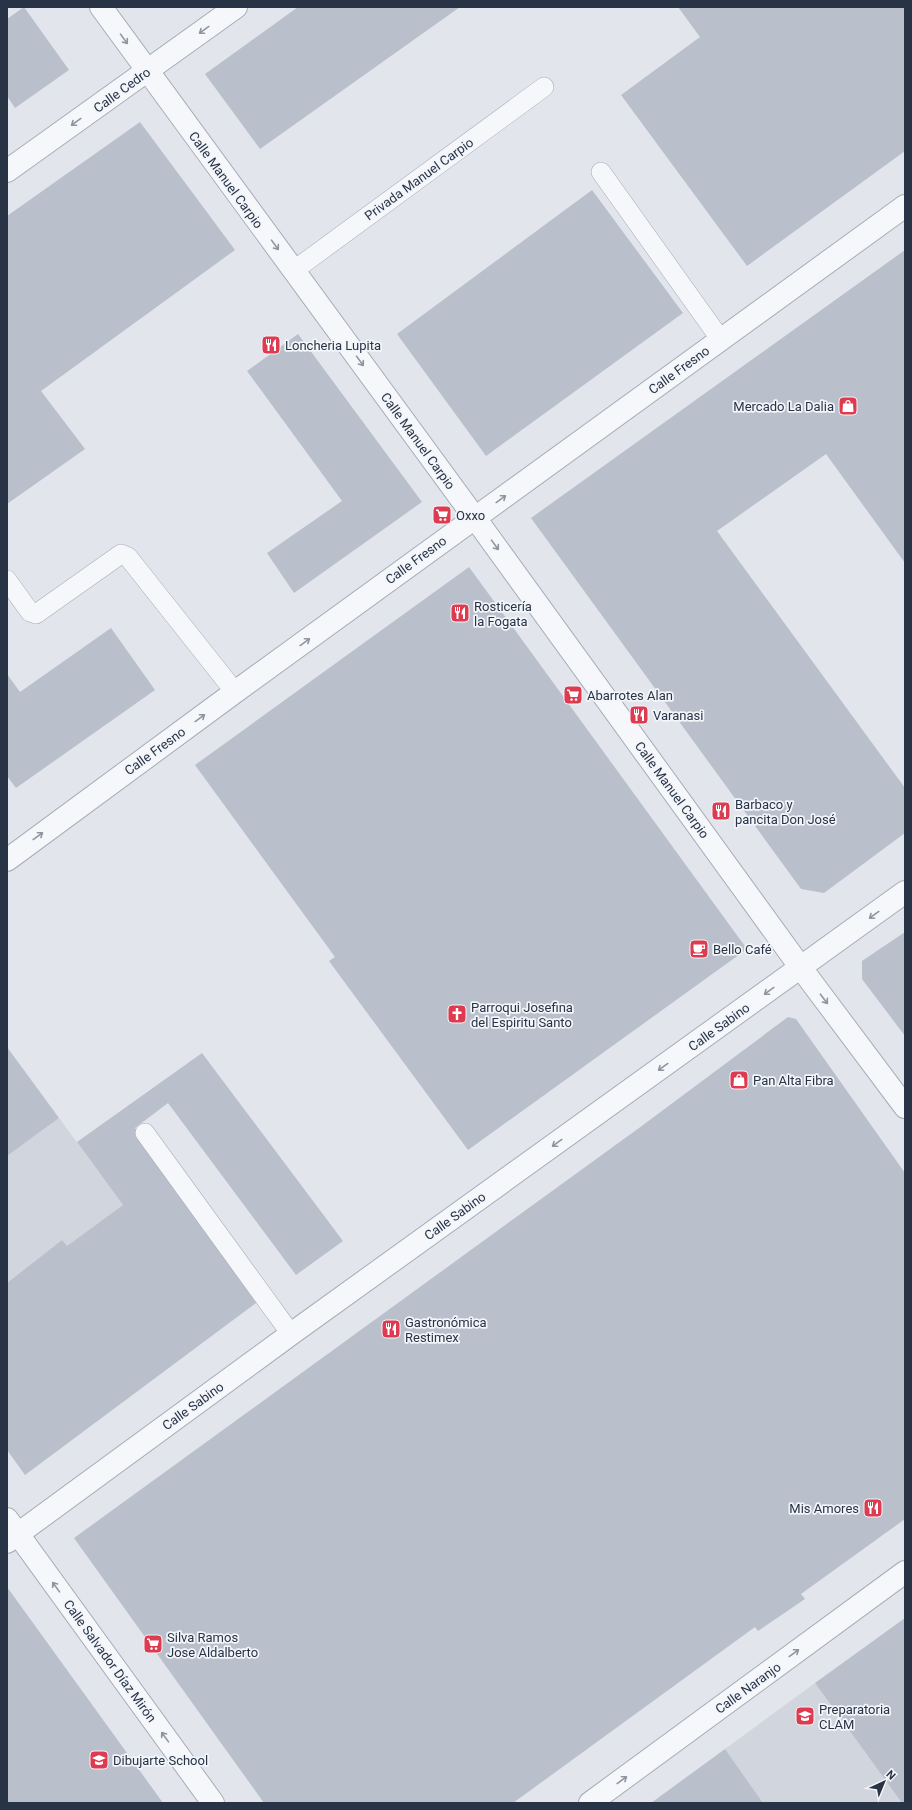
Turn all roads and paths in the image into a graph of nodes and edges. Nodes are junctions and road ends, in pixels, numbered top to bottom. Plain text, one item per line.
1 (101, 7) edge
2 (236, 7) edge
3 (147, 72) junction
4 (544, 87) dead end
5 (7, 172) edge
6 (601, 172) dead end
7 (905, 206) edge
8 (293, 271) junction
9 (721, 340) junction
10 (475, 518) junction
11 (7, 580) edge
12 (235, 692) junction
13 (7, 860) edge
14 (905, 892) edge
15 (801, 968) junction
16 (905, 1107) edge
17 (145, 1133) dead end
18 (291, 1334) junction
19 (11, 1532) edge
20 (905, 1572) edge
21 (213, 1803) edge
22 (590, 1803) edge

1 -> 3 street, Calle Manuel Carpio
2 -> 3 street, Calle Cedro
3 -> 5 street, Calle Cedro
3 -> 8 street, Calle Manuel Carpio
4 - 8 lane, Privada Manuel Carpio
6 - 9 lane
7 - 9 street, Calle Fresno
8 -> 10 street, Calle Manuel Carpio
10 -> 9 street, Calle Fresno
12 -> 10 street, Calle Fresno
10 -> 15 street, Calle Manuel Carpio
11 - 12 lane
13 -> 12 street, Calle Fresno
14 -> 15 street, Calle Sabino
15 -> 16 street, Calle Manuel Carpio
15 -> 18 street, Calle Sabino
17 - 18 lane
18 - 19 street, Calle Sabino
21 -> 19 street, Calle Salvador Díaz Mirón
22 -> 20 street, Calle Naranjo

